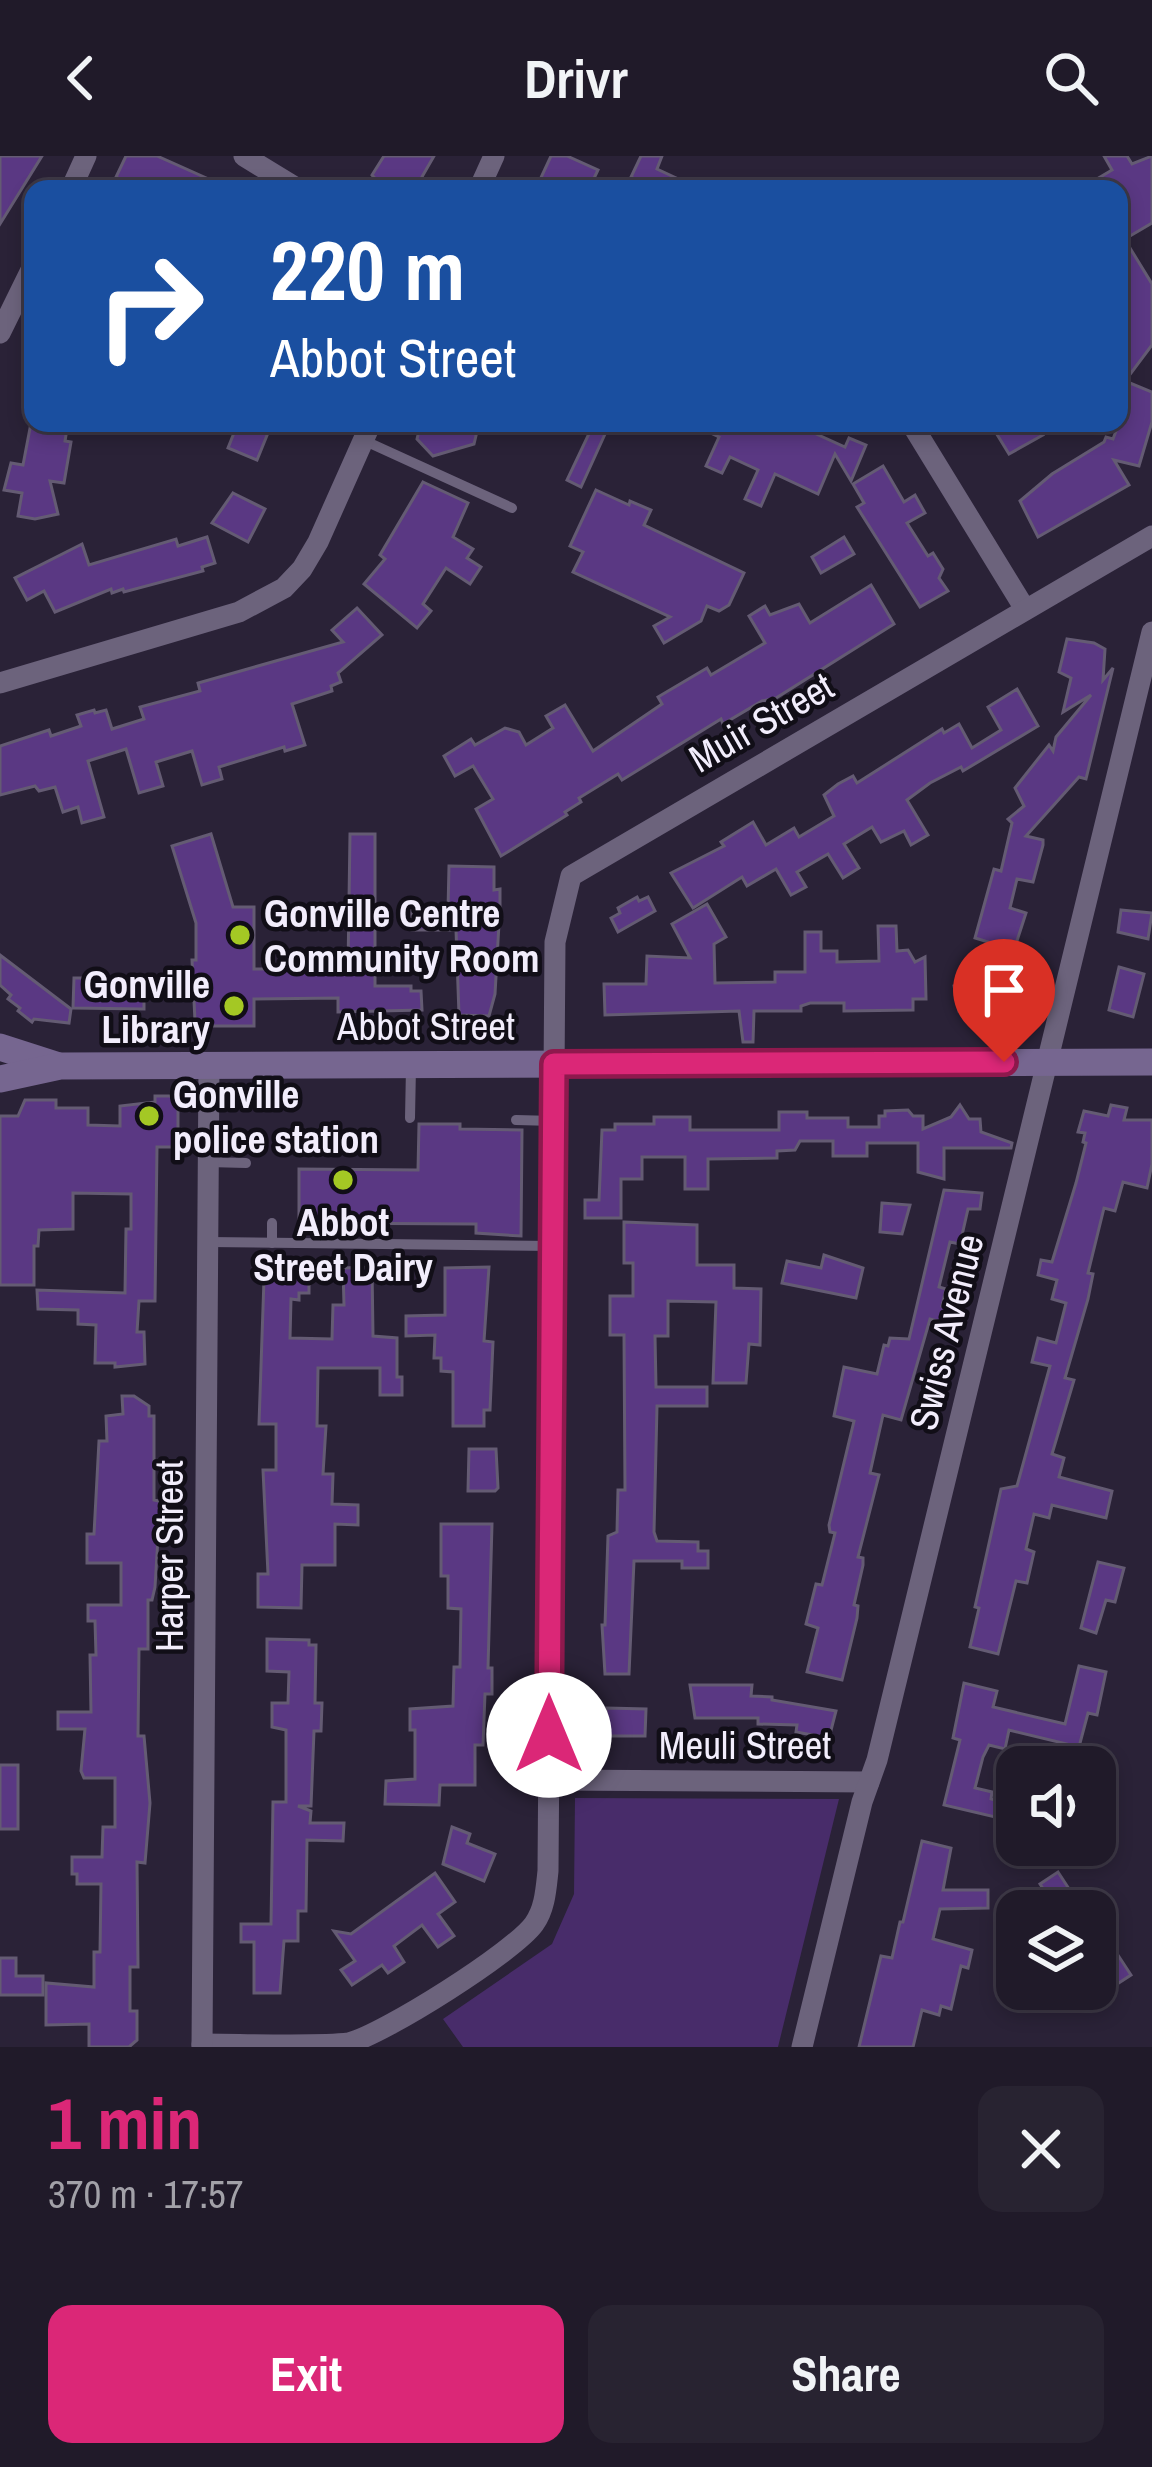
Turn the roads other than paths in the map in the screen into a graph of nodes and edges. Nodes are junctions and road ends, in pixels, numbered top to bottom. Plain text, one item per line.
1 (244, 156) edge
2 (283, 180) edge
3 (24, 284) edge
4 (0, 333) edge
5 (367, 432) edge
6 (369, 432) edge
7 (916, 432) edge
8 (512, 508) dead end
9 (1152, 536) edge
10 (1024, 609) junction
11 (1152, 632) edge
12 (1, 680) edge
13 (0, 1047) edge
14 (1152, 1061) edge
15 (1048, 1062) junction
16 (554, 1064) junction
17 (209, 1065) junction
18 (411, 1065) junction
19 (60, 1066) junction
20 (0, 1079) edge
21 (410, 1118) dead end
22 (516, 1120) dead end
23 (554, 1121) junction
24 (208, 1162) junction
25 (246, 1163) dead end
26 (272, 1223) dead end
27 (208, 1242) junction
28 (272, 1243) junction
29 (553, 1246) junction
30 (548, 1780) junction
31 (869, 1782) junction
32 (202, 2045) edge
33 (802, 2047) edge

1 - 2 street
3 - 4 street
5 - 12 street
6 - 8 lane
7 - 10 street
9 - 10 street, Muir Street
10 - 16 street, Muir Street
11 - 15 street, Swiss Avenue
13 - 19 street, Abbot Street
14 - 15 street, Abbot Street
15 - 16 street, Abbot Street
15 - 31 street, Swiss Avenue
16 - 18 street, Abbot Street
16 - 23 street, Muir Street
17 - 18 street, Abbot Street
17 - 19 street, Abbot Street
17 - 24 street, Harper Street
18 - 21 lane
19 - 20 street, Abbot Street
22 - 23 lane
23 - 29 street, Muir Street
24 - 25 lane
24 - 27 street, Harper Street
26 - 28 lane
27 - 28 lane
27 - 32 street, Harper Street
28 - 29 lane
29 - 30 street, Muir Street
30 - 31 street, Meuli Street
30 - 32 street, Muir Street
31 - 33 street, Swiss Avenue

